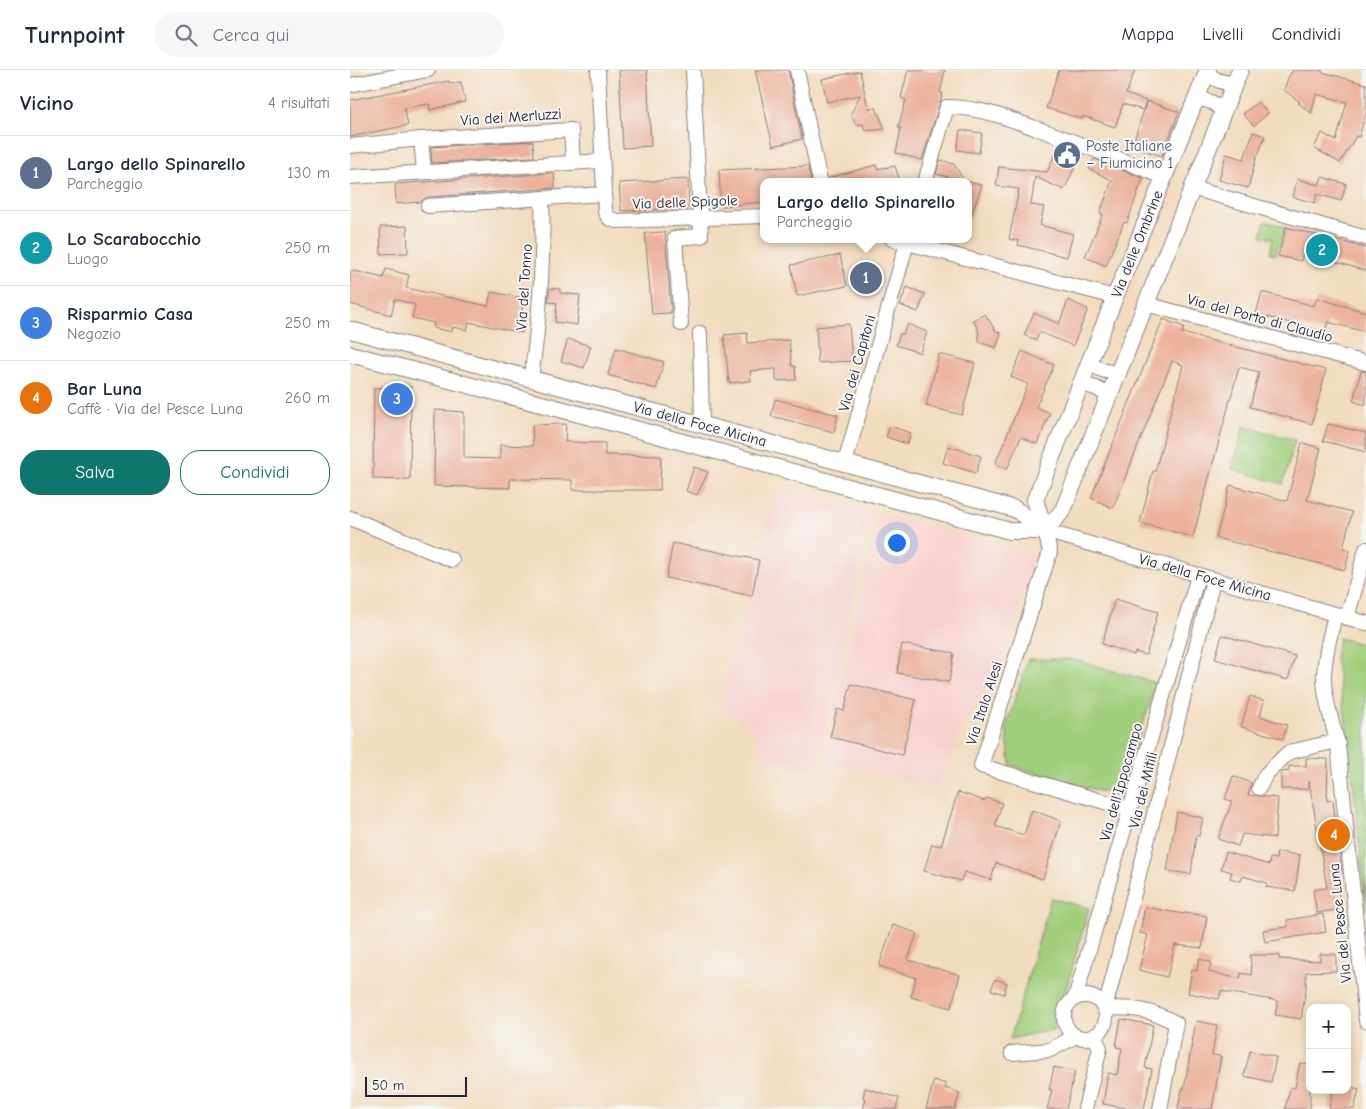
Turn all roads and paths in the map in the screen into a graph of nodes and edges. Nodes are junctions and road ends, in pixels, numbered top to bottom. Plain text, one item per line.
1 (428, 70) edge
2 (598, 70) edge
3 (693, 70) edge
4 (797, 70) edge
5 (1208, 71) edge
6 (1238, 77) edge
7 (350, 86) edge
8 (1196, 99) junction
9 (1223, 112) junction
10 (421, 139) junction
11 (350, 146) edge
12 (602, 161) junction
13 (573, 162) junction
14 (424, 172) junction
15 (350, 177) edge
16 (1164, 177) junction
17 (819, 178) edge
18 (926, 178) edge
19 (1192, 188) junction
20 (603, 194) junction
21 (542, 198) junction
22 (428, 206) dead end
23 (760, 216) edge
24 (701, 218) junction
25 (1366, 238) edge
26 (907, 243) edge
27 (915, 243) edge
28 (1115, 297) junction
29 (1146, 304) junction
30 (681, 324) dead end
31 (350, 330) edge
32 (700, 333) dead end
33 (350, 354) edge
34 (1090, 362) junction
35 (1366, 363) edge
36 (1118, 372) junction
37 (531, 379) junction
38 (1080, 385) junction
39 (1108, 397) junction
40 (603, 398) junction
41 (598, 419) junction
42 (702, 425) junction
43 (845, 464) junction
44 (350, 518) edge
45 (1045, 531) junction
46 (1366, 549) edge
47 (452, 560) dead end
48 (1198, 576) junction
49 (1213, 580) junction
50 (1341, 616) junction
51 (1366, 623) edge
52 (1337, 741) junction
53 (1259, 788) dead end
54 (1129, 809) junction
55 (1075, 998) junction
56 (1105, 1009) junction
57 (1366, 1022) edge
58 (1076, 1036) junction
59 (1094, 1036) junction
60 (1012, 1053) dead end
61 (1085, 1109) edge
62 (1160, 1109) edge

1 - 7 street
2 - 12 street
3 - 24 street
4 - 17 street
5 - 6 street, Via delle Ombrine
5 - 8 street, Via delle Ombrine
6 - 9 street, Via delle Ombrine
8 - 9 street
8 - 16 street, Via delle Ombrine
9 - 19 street, Via delle Ombrine
10 - 11 street, Via dei Merluzzi
10 - 13 street, Via dei Merluzzi
10 - 14 street
12 - 13 street
12 - 20 street
13 - 14 street
14 - 15 street
16 - 18 street
16 - 28 street, Via delle Ombrine
19 - 25 street
19 - 29 street, Via delle Ombrine
20 - 21 street
20 - 24 street, Via delle Spigole
21 - 22 street
21 - 37 street, Via del Tonno
23 - 24 street, Via delle Spigole
24 - 30 street
26 - 43 street, Via dei Capitoni
27 - 28 street
28 - 34 street, Via delle Ombrine
29 - 35 street, Via del Porto di Claudio
29 - 36 street, Via delle Ombrine
31 - 37 street, Via della Foce Micina
32 - 42 street
33 - 41 street, Via della Foce Micina
34 - 36 street
34 - 38 street, Via delle Ombrine
36 - 39 street, Via delle Ombrine
37 - 40 street, Via della Foce Micina
38 - 39 street
38 - 45 street, Via delle Ombrine
39 - 45 street, Via delle Ombrine
40 - 41 street
40 - 42 street, Via della Foce Micina
41 - 45 street, Via della Foce Micina
42 - 43 street, Via della Foce Micina
43 - 45 street, Via della Foce Micina
44 - 47 street
45 - 48 street, Via della Foce Micina
45 - 54 street, Via Italo Alesi
46 - 50 street, Via del Pesce Luna
48 - 49 street, Via della Foce Micina
48 - 54 street, Via dell'Ippocampo
49 - 50 street, Via della Foce Micina
49 - 56 street, Via dei Mitili
50 - 51 street, Via della Foce Micina
50 - 52 street, Via del Pesce Luna
52 - 53 street
52 - 57 street, Via del Pesce Luna
54 - 55 street, Via dell'Ippocampo
55 - 56 street
55 - 58 street
56 - 59 street
56 - 62 street
58 - 59 street
58 - 60 street
59 - 61 street

